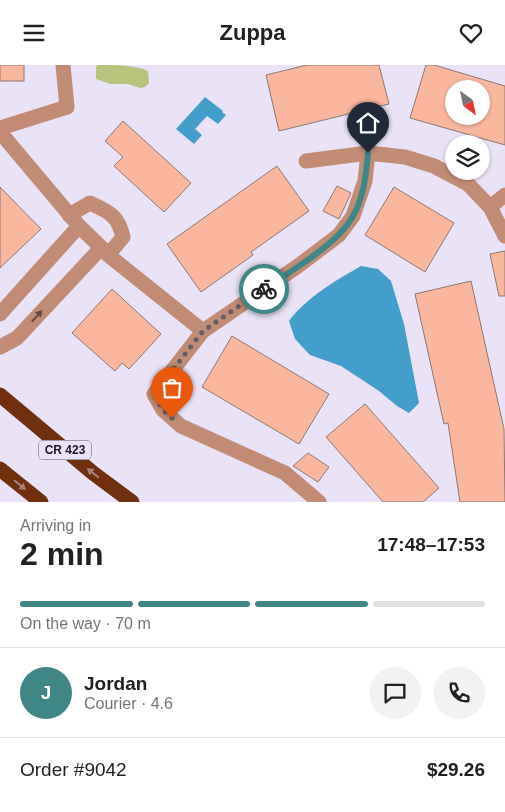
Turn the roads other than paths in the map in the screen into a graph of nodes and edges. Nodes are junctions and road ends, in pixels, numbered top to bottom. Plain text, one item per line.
1 (63, 65) edge
2 (0, 130) edge
3 (368, 153) junction
4 (306, 161) dead end
5 (505, 195) edge
6 (490, 207) junction
7 (74, 221) junction
8 (505, 236) edge
9 (105, 251) junction
10 (0, 314) edge
11 (203, 331) junction
12 (0, 347) edge
13 (0, 395) edge
14 (0, 469) edge
15 (41, 502) edge
16 (132, 502) edge
17 (319, 502) edge

1 - 2 lane
2 - 7 lane
3 - 4 lane
3 - 6 lane
3 - 11 lane
5 - 6 lane
6 - 8 lane
7 - 9 lane
7 - 9 lane
7 - 10 lane
9 - 11 lane
12 -> 9 lane
11 - 17 lane
16 -> 13 highway, CR 423
14 -> 15 highway

